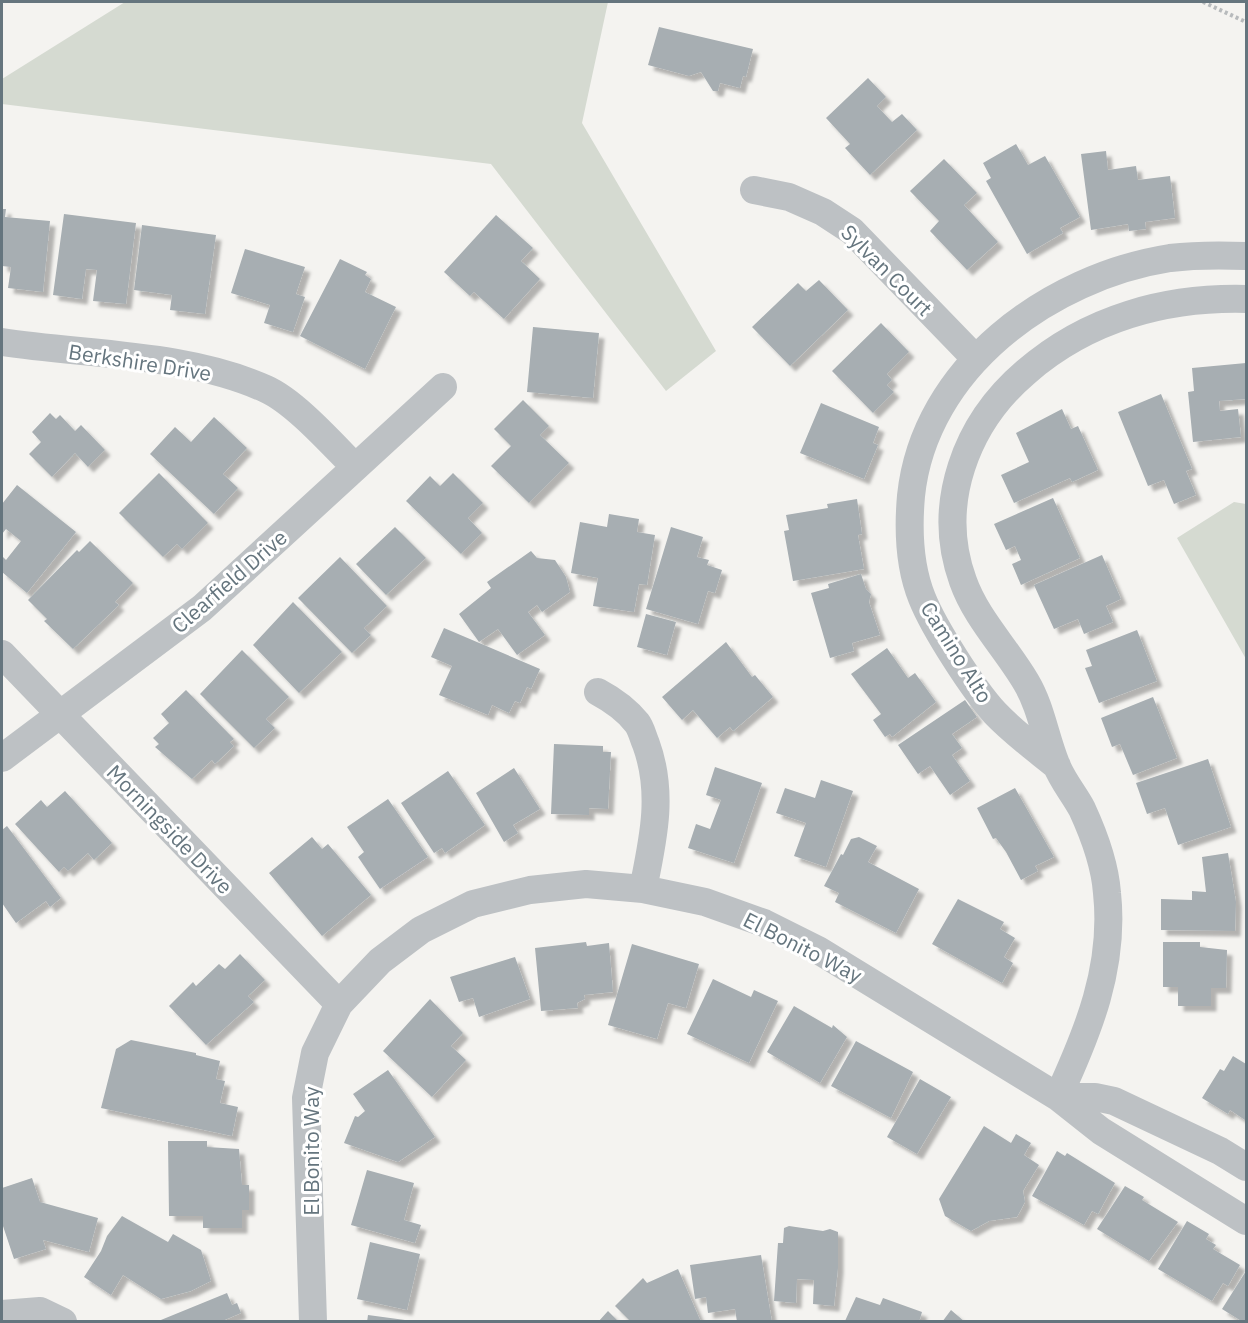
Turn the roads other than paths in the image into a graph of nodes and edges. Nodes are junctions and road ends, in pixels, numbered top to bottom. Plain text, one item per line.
1 (754, 190) dead end
2 (1246, 256) edge
3 (1246, 299) edge
4 (2, 342) edge
5 (975, 358) junction
6 (443, 387) dead end
7 (355, 467) junction
8 (2, 654) edge
9 (597, 692) dead end
10 (60, 714) junction
11 (2, 758) edge
12 (1057, 766) junction
13 (643, 889) junction
14 (339, 1004) junction
15 (1058, 1097) junction
16 (1246, 1167) edge
17 (1246, 1221) edge
18 (2, 1314) edge
19 (63, 1322) edge
20 (313, 1322) edge

1 - 5 street, Sylvan Court
2 - 5 street, Camino Alto
3 - 12 street, Camino Alto
4 - 7 street, Berkshire Drive
5 - 12 street, Camino Alto
6 - 7 street, Clearfield Drive
7 - 10 street, Clearfield Drive
8 - 10 street, Morningside Drive
9 - 13 street
10 - 11 street, Clearfield Drive
10 - 14 street, Morningside Drive
12 - 15 street, Camino Alto
13 - 14 street, El Bonito Way
13 - 15 street, El Bonito Way
14 - 20 street, El Bonito Way
15 - 16 street
15 - 17 street, El Bonito Way
18 - 19 street

